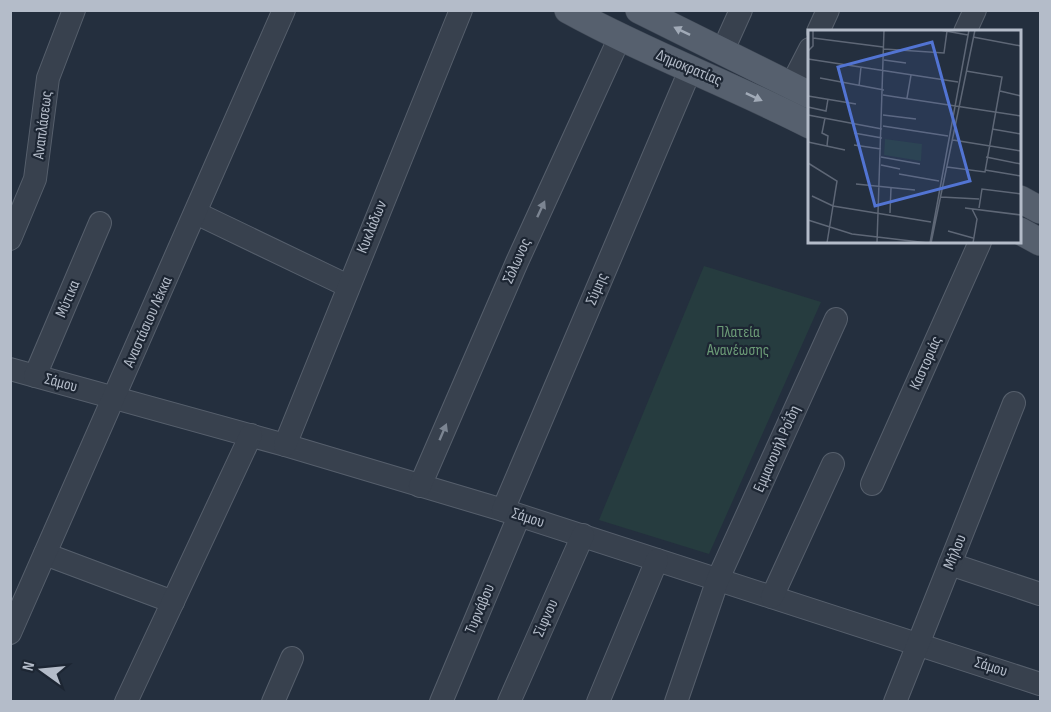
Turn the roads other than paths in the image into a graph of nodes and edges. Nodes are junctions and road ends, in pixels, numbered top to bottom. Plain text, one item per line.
1 (74, 10) edge
2 (284, 10) edge
3 (461, 10) edge
4 (568, 10) edge
5 (639, 10) edge
6 (741, 10) edge
7 (828, 10) edge
8 (975, 10) edge
9 (819, 30) edge
10 (966, 30) edge
11 (620, 39) junction
12 (723, 51) junction
13 (808, 57) edge
14 (691, 68) junction
15 (800, 91) edge
16 (808, 124) edge
17 (1021, 200) edge
18 (1041, 210) edge
19 (195, 213) junction
20 (100, 223) dead end
21 (1021, 232) edge
22 (10, 238) edge
23 (1041, 242) edge
24 (980, 243) edge
25 (348, 286) junction
26 (836, 319) dead end
27 (10, 369) edge
28 (35, 376) junction
29 (114, 397) junction
30 (1014, 403) dead end
31 (251, 435) junction
32 (285, 445) junction
33 (833, 464) dead end
34 (872, 484) dead end
35 (420, 486) junction
36 (511, 513) junction
37 (583, 535) junction
38 (45, 554) junction
39 (657, 560) junction
40 (950, 564) junction
41 (718, 579) junction
42 (1041, 594) edge
43 (772, 597) junction
44 (172, 602) junction
45 (10, 633) edge
46 (918, 643) junction
47 (292, 658) dead end
48 (1041, 684) edge
49 (126, 702) edge
50 (273, 702) edge
51 (441, 702) edge
52 (509, 702) edge
53 (598, 702) edge
54 (676, 702) edge
55 (896, 702) edge

1 - 22 street, Αναπλάσεως
2 - 19 street, Αναστάσιου Λέκκα
3 - 25 street, Κυκλάδων
4 - 11 main road, Δημοκρατίας
12 -> 5 main road, Δημοκρατίας
6 - 12 street
7 - 9 street
8 - 10 street
11 - 14 main road, Δημοκρατίας
35 -> 11 street, Σόλωνος
12 - 15 main road, Δημοκρατίας
13 - 15 street
14 -> 16 main road, Δημοκρατίας
14 - 36 street, Σύμης
17 - 18 main road
19 - 25 street
19 - 29 street, Αναστάσιου Λέκκα
20 - 28 street, Μύτικα
21 - 23 main road
24 - 34 street, Καστοριάς
25 - 32 street, Κυκλάδων
26 - 41 street, Εμμανουήλ Ροΐδη
27 - 28 street, Σάμου
28 - 29 street, Σάμου
29 - 31 street, Σάμου
29 - 38 street, Αναστάσιου Λέκκα
30 - 40 street, Μήλου
31 - 32 street, Σάμου
31 - 44 street
32 - 35 street, Σάμου
33 - 43 street
35 - 36 street, Σάμου
36 - 37 street, Σάμου
36 - 51 street, Τυρνάβου
37 - 39 street, Σάμου
37 - 52 street, Σίφνου
38 - 44 street
38 - 45 street, Αναστάσιου Λέκκα
39 - 41 street, Σάμου
39 - 53 street
40 - 42 street
40 - 46 street, Μήλου
41 - 43 street, Σάμου
41 - 54 street, Εμμανουήλ Ροΐδη
43 - 46 street, Σάμου
44 - 49 street
46 - 48 street, Σάμου
46 - 55 street, Μήλου
47 - 50 street

